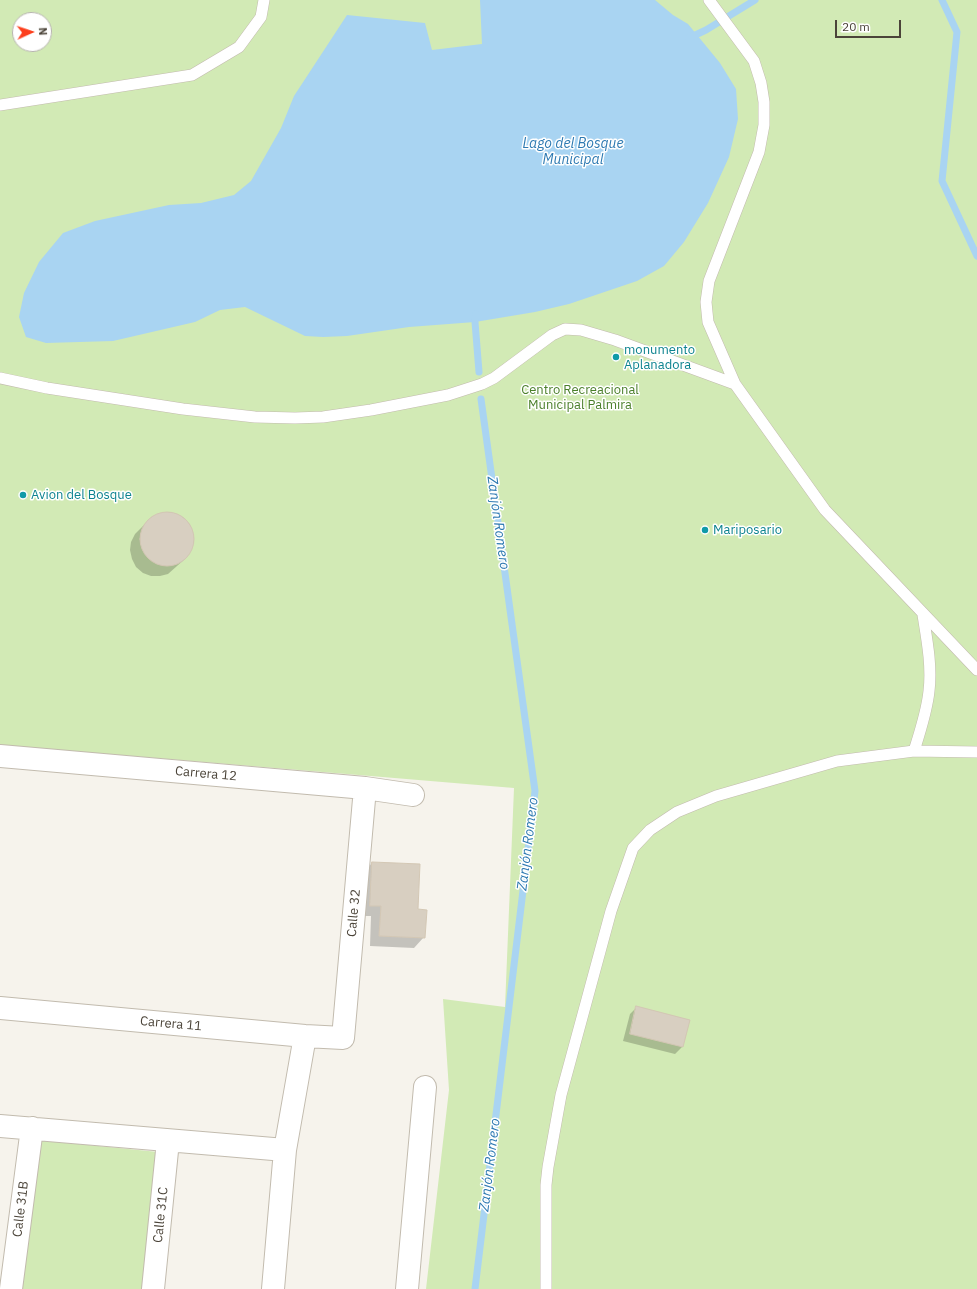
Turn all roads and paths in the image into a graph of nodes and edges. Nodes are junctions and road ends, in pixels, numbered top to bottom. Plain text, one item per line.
1 (264, 0) edge
2 (709, 0) edge
3 (0, 105) edge
4 (0, 378) edge
5 (735, 384) junction
6 (923, 615) junction
7 (977, 670) edge
8 (914, 751) junction
9 (977, 752) edge
10 (0, 756) edge
11 (365, 788) junction
12 (413, 795) dead end
13 (0, 1008) edge
14 (305, 1036) junction
15 (343, 1038) joint
16 (425, 1087) dead end
17 (0, 1126) edge
18 (32, 1128) junction
19 (168, 1140) junction
20 (285, 1150) junction
21 (8, 1281) edge
22 (153, 1289) edge
23 (272, 1289) edge
24 (407, 1289) edge
25 (546, 1289) edge

1 - 3 lane
2 - 5 lane
4 - 5 lane
5 - 6 lane
6 - 7 lane
6 - 8 lane
8 - 9 lane
8 - 25 lane
10 - 11 street, Carrera 12
11 - 12 street, Carrera 12
11 - 15 street, Calle 32
13 - 14 street, Carrera 11
14 - 15 street, Carrera 11
14 - 20 street
16 - 24 street
17 - 18 street
18 - 19 street
18 - 21 street, Calle 31B
19 - 20 street
19 - 22 street, Calle 31C
20 - 23 street

